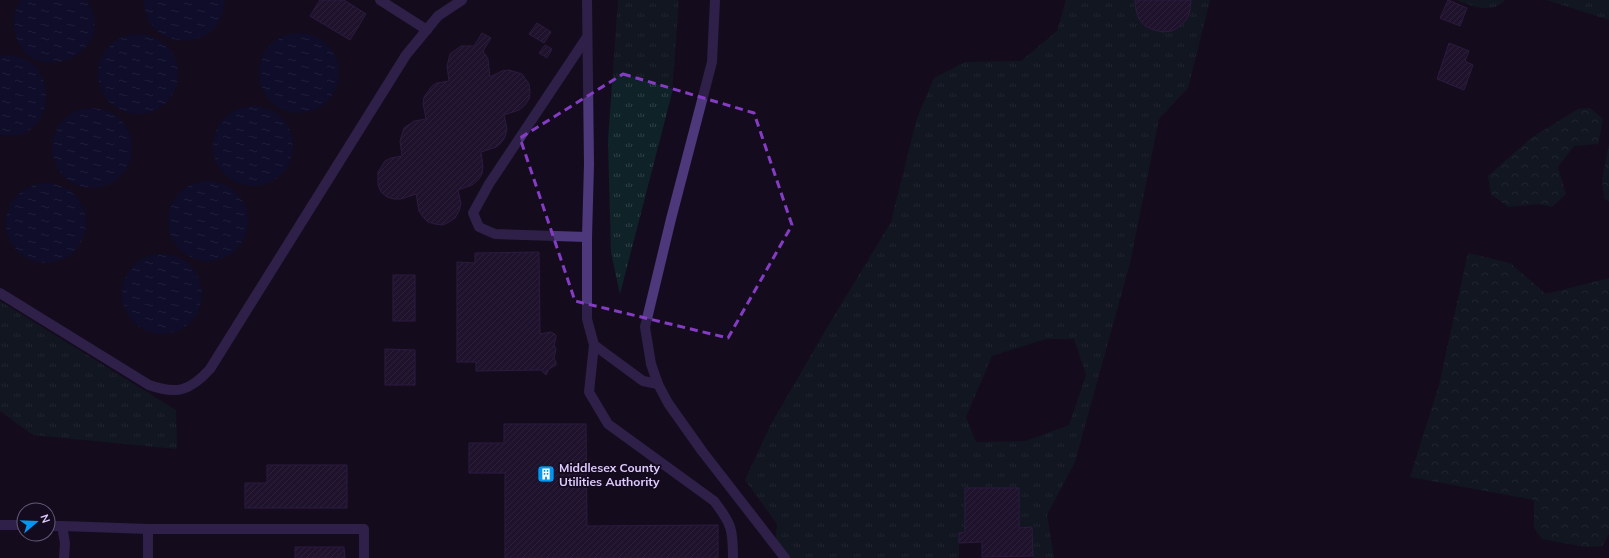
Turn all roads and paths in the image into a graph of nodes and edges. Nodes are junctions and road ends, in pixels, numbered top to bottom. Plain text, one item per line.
1 (380, 0) edge
2 (462, 0) edge
3 (588, 0) edge
4 (715, 0) edge
5 (427, 30) junction
6 (587, 37) junction
7 (587, 237) junction
8 (0, 293) edge
9 (594, 345) junction
10 (658, 384) junction
11 (0, 525) edge
12 (16, 525) edge
13 (56, 526) edge
14 (62, 526) junction
15 (148, 529) junction
16 (64, 558) edge
17 (148, 558) edge
18 (364, 558) edge
19 (733, 558) edge
20 (785, 558) edge

1 - 5 lane
2 - 5 lane
3 - 6 lane
4 - 10 lane
5 - 8 lane
6 - 7 lane
6 - 7 lane
7 - 9 lane
9 - 10 lane
9 - 19 lane
10 - 20 lane
11 - 12 lane
13 - 14 lane
14 - 15 lane
14 - 16 lane
15 - 17 lane
15 - 18 lane

